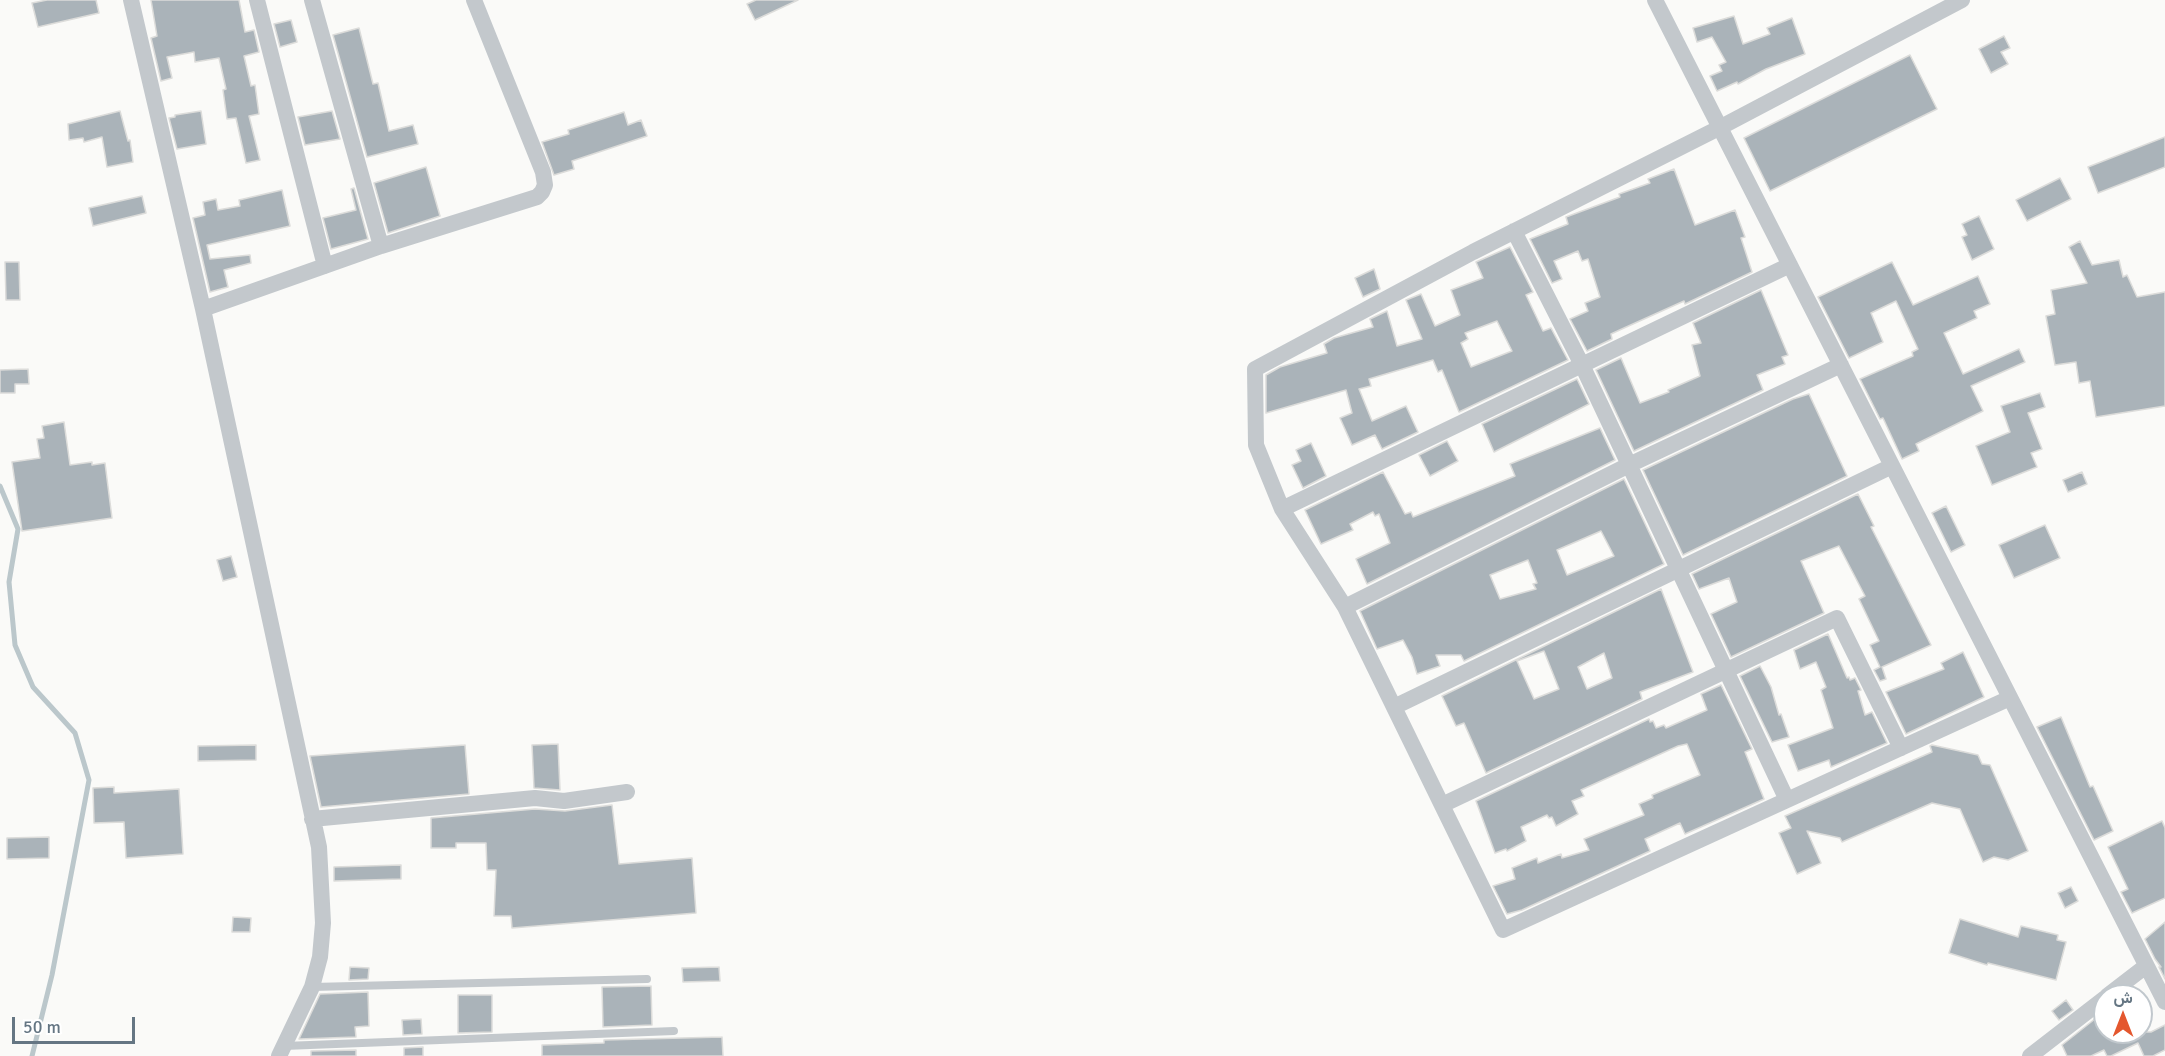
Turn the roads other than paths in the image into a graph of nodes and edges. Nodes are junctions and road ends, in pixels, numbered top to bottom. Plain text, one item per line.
1 (131, 0) edge
2 (257, 0) edge
3 (312, 0) edge
4 (474, 0) edge
5 (1655, 0) edge
6 (1962, 0) edge
7 (1719, 128) junction
8 (1514, 231) junction
9 (381, 246) junction
10 (1790, 265) junction
11 (325, 266) junction
12 (202, 309) junction
13 (1582, 365) junction
14 (1841, 365) junction
15 (1629, 465) junction
16 (1892, 466) junction
17 (1282, 508) junction
18 (1678, 570) junction
19 (1345, 607) junction
20 (1726, 670) junction
21 (2010, 698) junction
22 (1394, 707) junction
23 (1901, 748) junction
24 (627, 792) dead end
25 (1787, 800) junction
26 (1442, 805) junction
27 (312, 819) junction
28 (2146, 966) junction
29 (647, 979) dead end
30 (2123, 984) edge
31 (312, 987) junction
32 (2165, 1002) edge
33 (2093, 1007) edge
34 (674, 1031) dead end
35 (282, 1051) edge
36 (2030, 1056) edge

1 - 12 street
2 - 11 street
3 - 9 street
4 - 9 street
5 - 7 street
6 - 7 street
7 - 8 street
7 - 10 street
8 - 13 street
8 - 17 street
9 - 11 street
10 - 13 street
10 - 14 street
11 - 12 street
12 - 27 street
13 - 15 street
13 - 17 street
14 - 15 street
14 - 16 street
15 - 18 street
15 - 19 street
16 - 18 street
16 - 21 street
17 - 19 street
18 - 20 street
18 - 22 street
19 - 22 street
20 - 23 street
20 - 25 street
20 - 26 street
21 - 23 street
21 - 28 street
22 - 26 street
23 - 25 street
24 - 27 street
25 - 26 street
27 - 31 street
28 - 30 street
28 - 32 street
29 - 31 lane
31 - 35 street
33 - 36 street
34 - 35 lane

